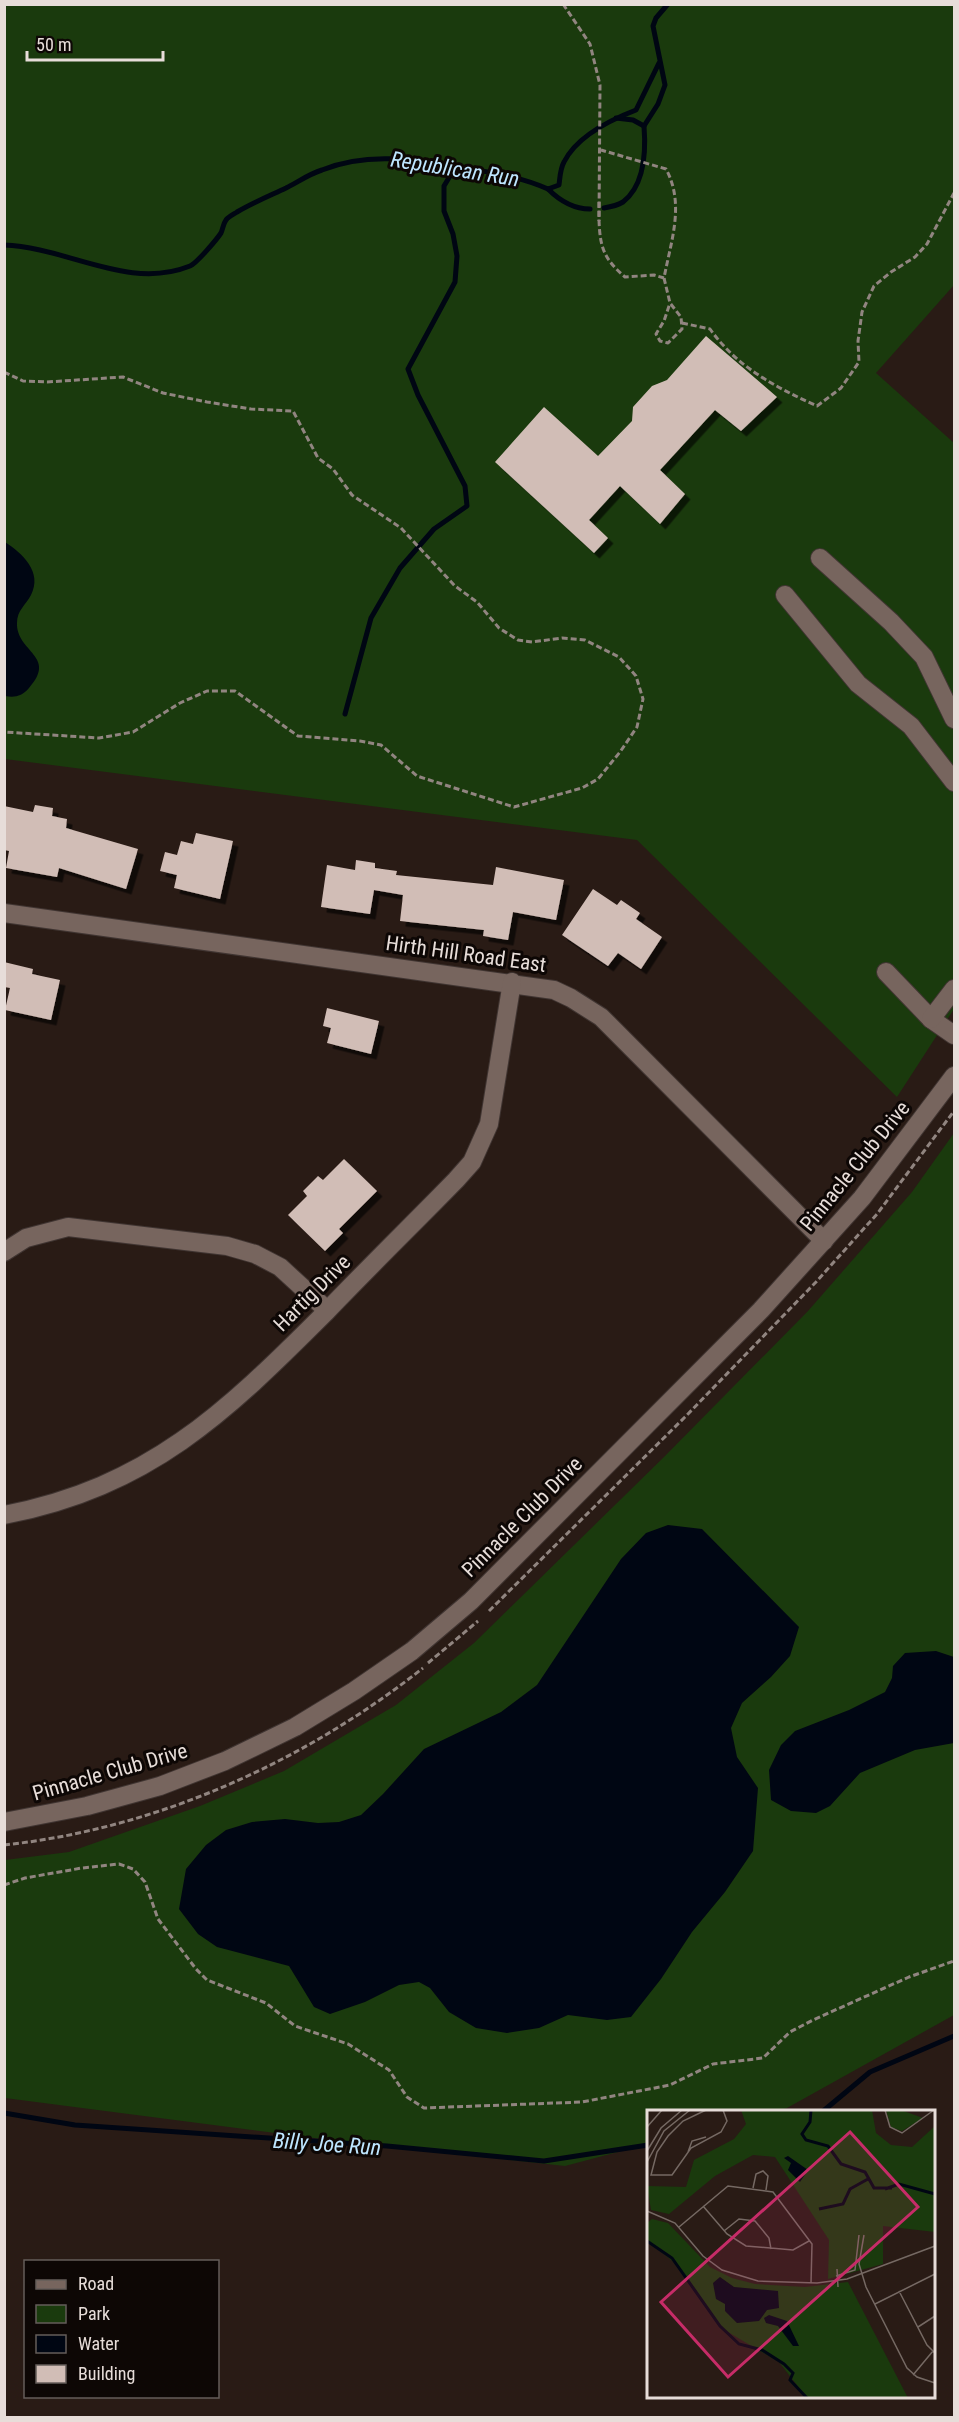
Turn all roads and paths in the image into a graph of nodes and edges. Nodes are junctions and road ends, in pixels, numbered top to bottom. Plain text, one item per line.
1 (562, 4) edge
2 (601, 150) junction
3 (954, 193) edge
4 (599, 221) junction
5 (664, 278) junction
6 (670, 303) junction
7 (682, 323) junction
8 (4, 372) edge
9 (820, 558) dead end
10 (785, 595) dead end
11 (954, 719) edge
12 (4, 732) edge
13 (954, 782) edge
14 (4, 913) edge
15 (886, 972) dead end
16 (512, 982) junction
17 (954, 989) edge
18 (931, 1018) junction
19 (954, 1035) edge
20 (954, 1076) edge
21 (824, 1240) junction
22 (4, 1252) edge
23 (327, 1310) junction
24 (4, 1515) edge
25 (4, 1821) edge
26 (4, 1885) edge
27 (954, 1961) edge

1 - 2 path
2 - 4 path, bridge
2 - 5 path
3 - 7 path
4 - 4 path, bridge
4 - 5 path
5 - 6 path
6 - 7 path
6 - 7 path
8 - 12 path
9 - 11 street
10 - 13 street
14 - 16 street, Hirth Hill Road East
15 - 18 street
16 - 21 street, Hirth Hill Road East
16 - 23 street, Hartig Drive
17 - 18 street
18 - 19 street
20 - 21 street, Pinnacle Club Drive
21 - 25 street, Pinnacle Club Drive
22 - 23 street
23 - 24 street, Hartig Drive
26 - 27 path

